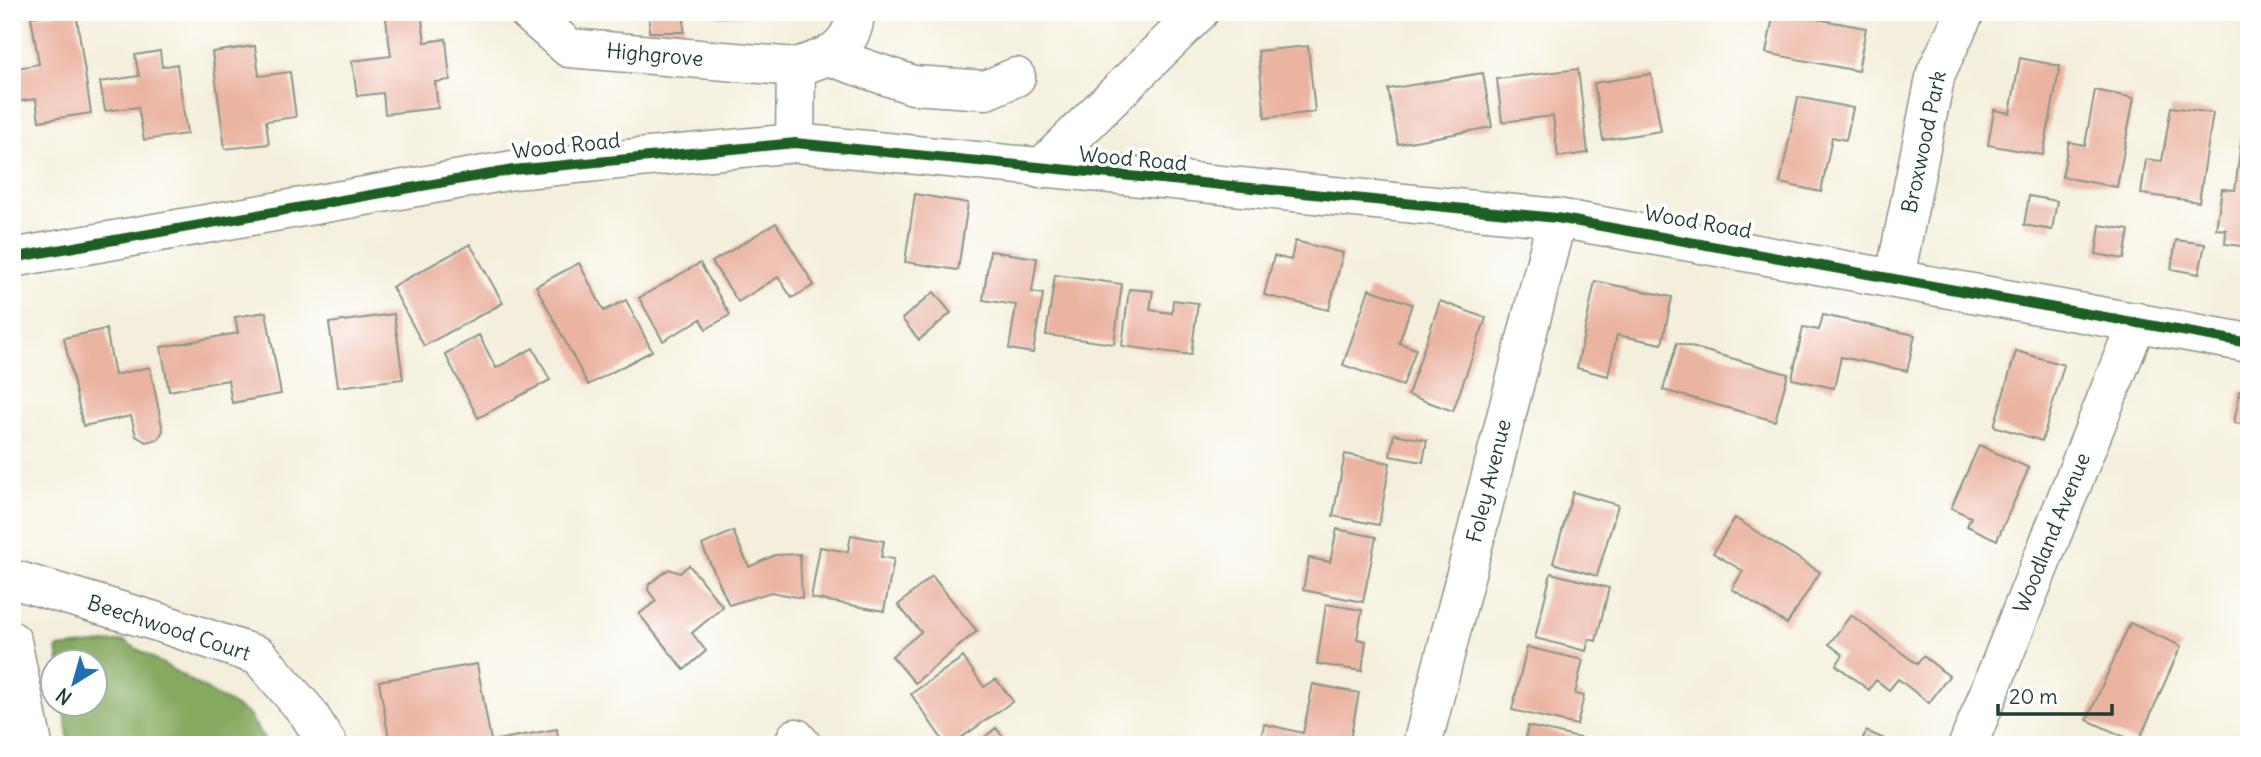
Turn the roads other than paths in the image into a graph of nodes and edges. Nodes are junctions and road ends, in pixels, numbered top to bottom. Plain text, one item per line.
1 (527, 12) edge
2 (855, 12) edge
3 (1199, 12) edge
4 (1965, 12) edge
5 (813, 62) junction
6 (1016, 78) dead end
7 (795, 143) junction
8 (1040, 169) junction
9 (1556, 218) junction
10 (12, 258) edge
11 (1895, 277) junction
12 (2137, 322) junction
13 (2249, 343) edge
14 (12, 579) edge
15 (12, 641) edge
16 (33, 745) edge
17 (328, 745) edge
18 (1422, 745) edge
19 (1968, 745) edge

1 - 5 street, Highgrove
2 - 5 street
3 - 8 street
4 - 11 street, Broxwood Park
5 - 6 street, Highgrove
5 - 7 street
7 - 8 street, Wood Road
7 - 10 street, Wood Road
8 - 9 street, Wood Road
9 - 11 street, Wood Road
9 - 18 street, Foley Avenue
11 - 12 street, Wood Road
12 - 13 street, Wood Road
12 - 19 street, Woodland Avenue
14 - 17 street, Beechwood Court
15 - 16 street

